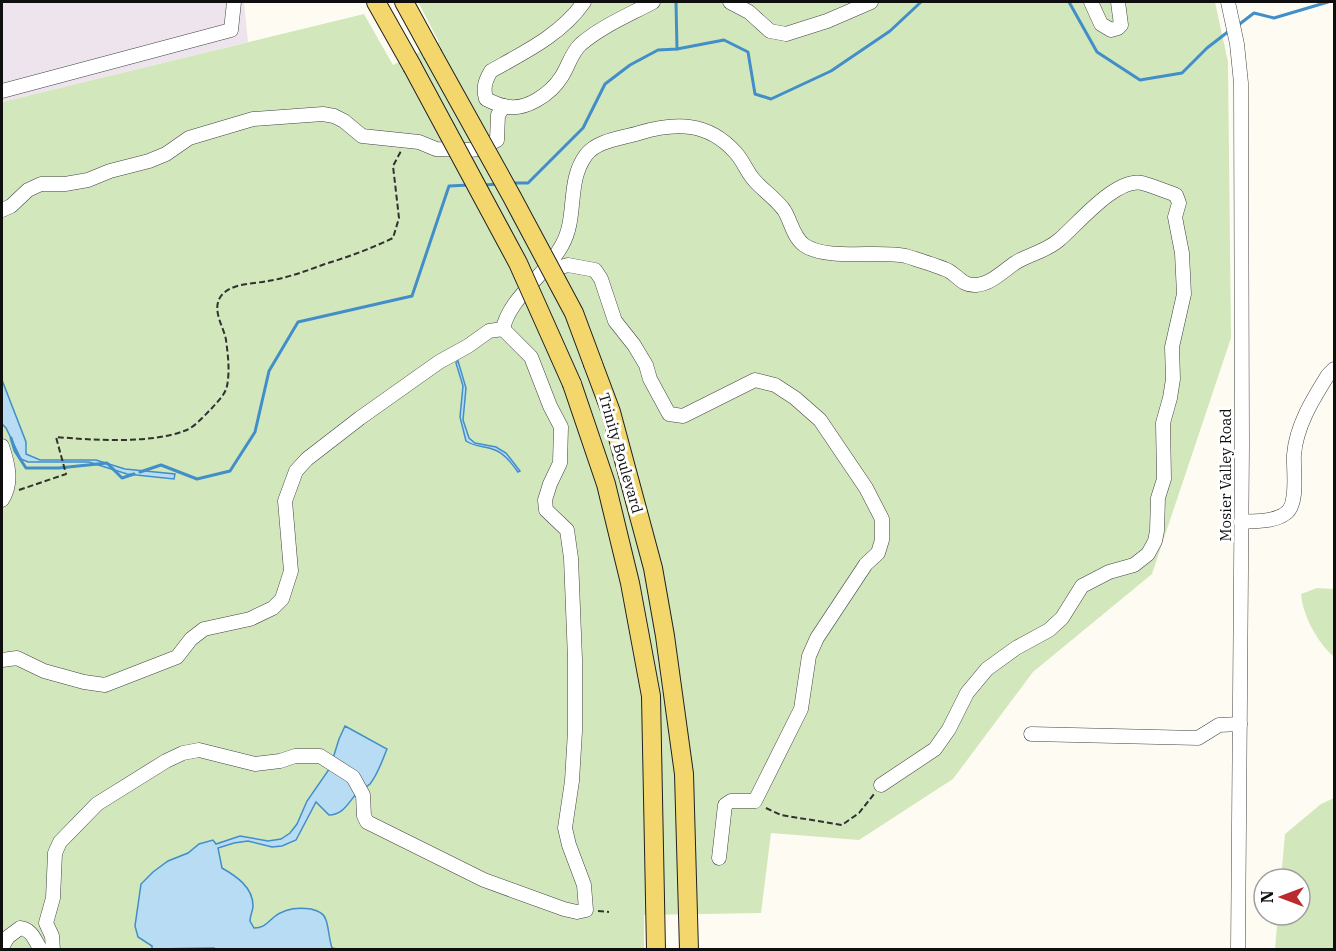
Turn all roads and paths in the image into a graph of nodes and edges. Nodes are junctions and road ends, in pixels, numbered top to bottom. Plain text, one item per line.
1 (234, 2) edge
2 (376, 2) edge
3 (404, 2) edge
4 (584, 2) edge
5 (653, 2) edge
6 (730, 2) edge
7 (871, 2) edge
8 (1091, 2) edge
9 (1118, 2) edge
10 (1228, 2) edge
11 (2, 91) edge
12 (504, 106) junction
13 (411, 140) junction
14 (2, 210) edge
15 (543, 272) junction
16 (503, 329) junction
17 (1335, 369) edge
18 (2, 446) edge
19 (3, 498) edge
20 (1241, 522) junction
21 (2, 660) edge
22 (1240, 724) junction
23 (1032, 734) dead end
24 (881, 785) joint
25 (755, 801) junction
26 (719, 858) dead end
27 (2, 946) edge
28 (41, 950) edge
29 (53, 950) edge
30 (656, 950) edge
31 (689, 950) edge
32 (1238, 950) edge

1 - 11 street
2 - 30 main road, Trinity Boulevard, bridge
3 - 31 main road, Trinity Boulevard, bridge
4 - 12 street
5 - 12 street
6 - 7 street
8 - 9 street
10 - 20 street, Mosier Valley Road
12 - 13 street
13 - 14 street
13 - 19 path
15 - 16 street
15 - 24 street
15 - 25 street
16 - 21 street
16 - 29 street
17 - 20 street
18 - 19 street
20 - 22 street, Mosier Valley Road
22 - 23 street
22 - 32 street, Mosier Valley Road
24 - 25 path
25 - 26 street
27 - 28 street

